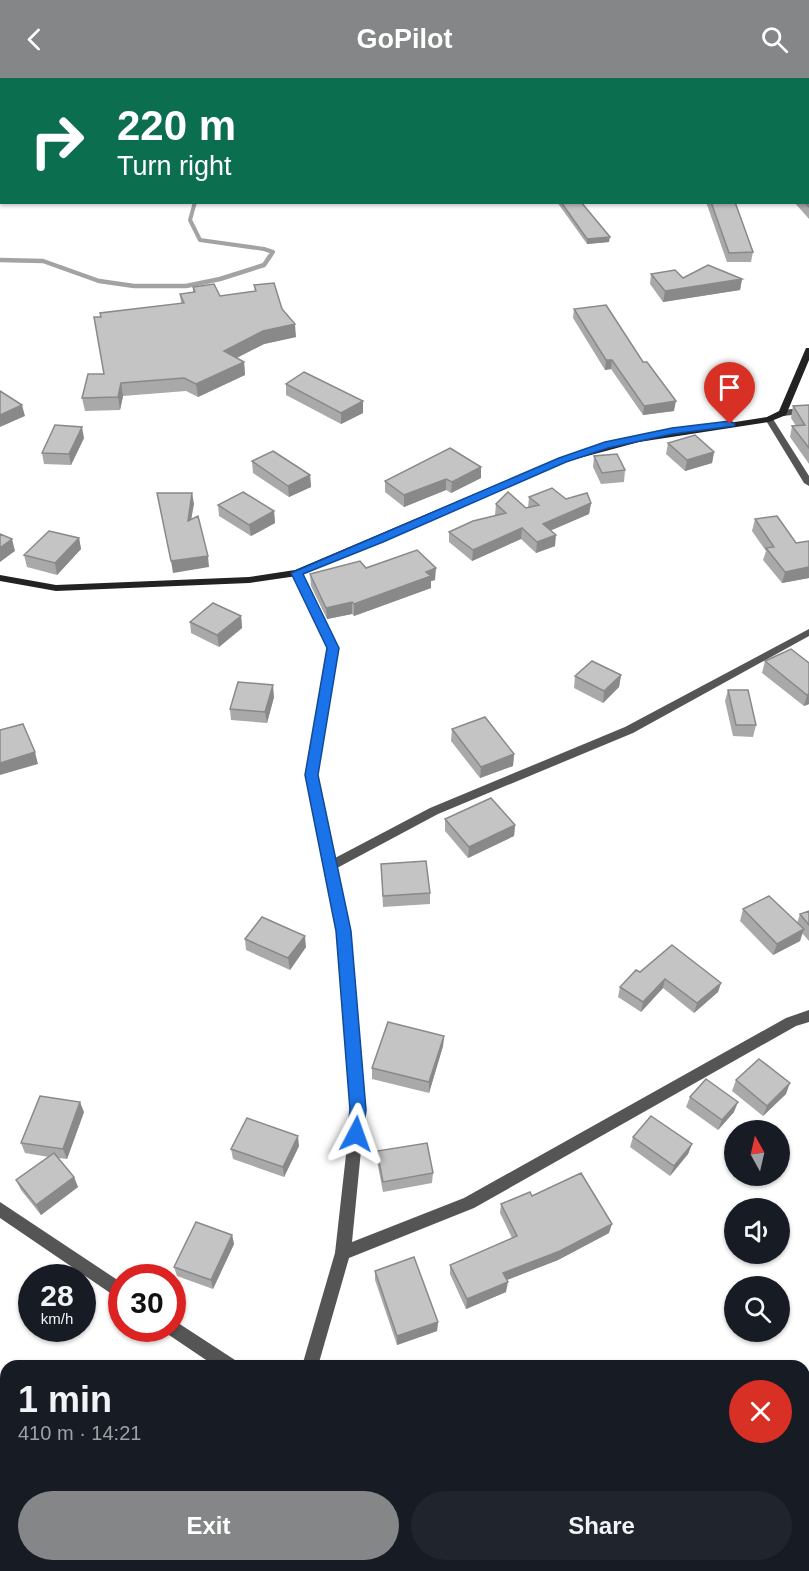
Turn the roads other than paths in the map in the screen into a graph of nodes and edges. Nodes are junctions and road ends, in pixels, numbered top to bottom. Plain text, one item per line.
1 (809, 350) edge
2 (809, 410) edge
3 (783, 413) junction
4 (769, 419) junction
5 (809, 483) edge
6 (297, 573) junction
7 (0, 578) edge
8 (809, 632) edge
9 (330, 866) junction
10 (809, 1016) edge
11 (0, 1209) edge
12 (343, 1253) junction
13 (108, 1283) edge
14 (186, 1337) edge
15 (221, 1360) edge
16 (312, 1360) edge

1 - 3 street
2 - 3 street
3 - 4 street
4 - 5 street
4 - 6 street
6 - 7 street
6 - 9 street
8 - 9 street
9 - 12 street
10 - 12 street
11 - 13 street
12 - 16 street
14 - 15 street

